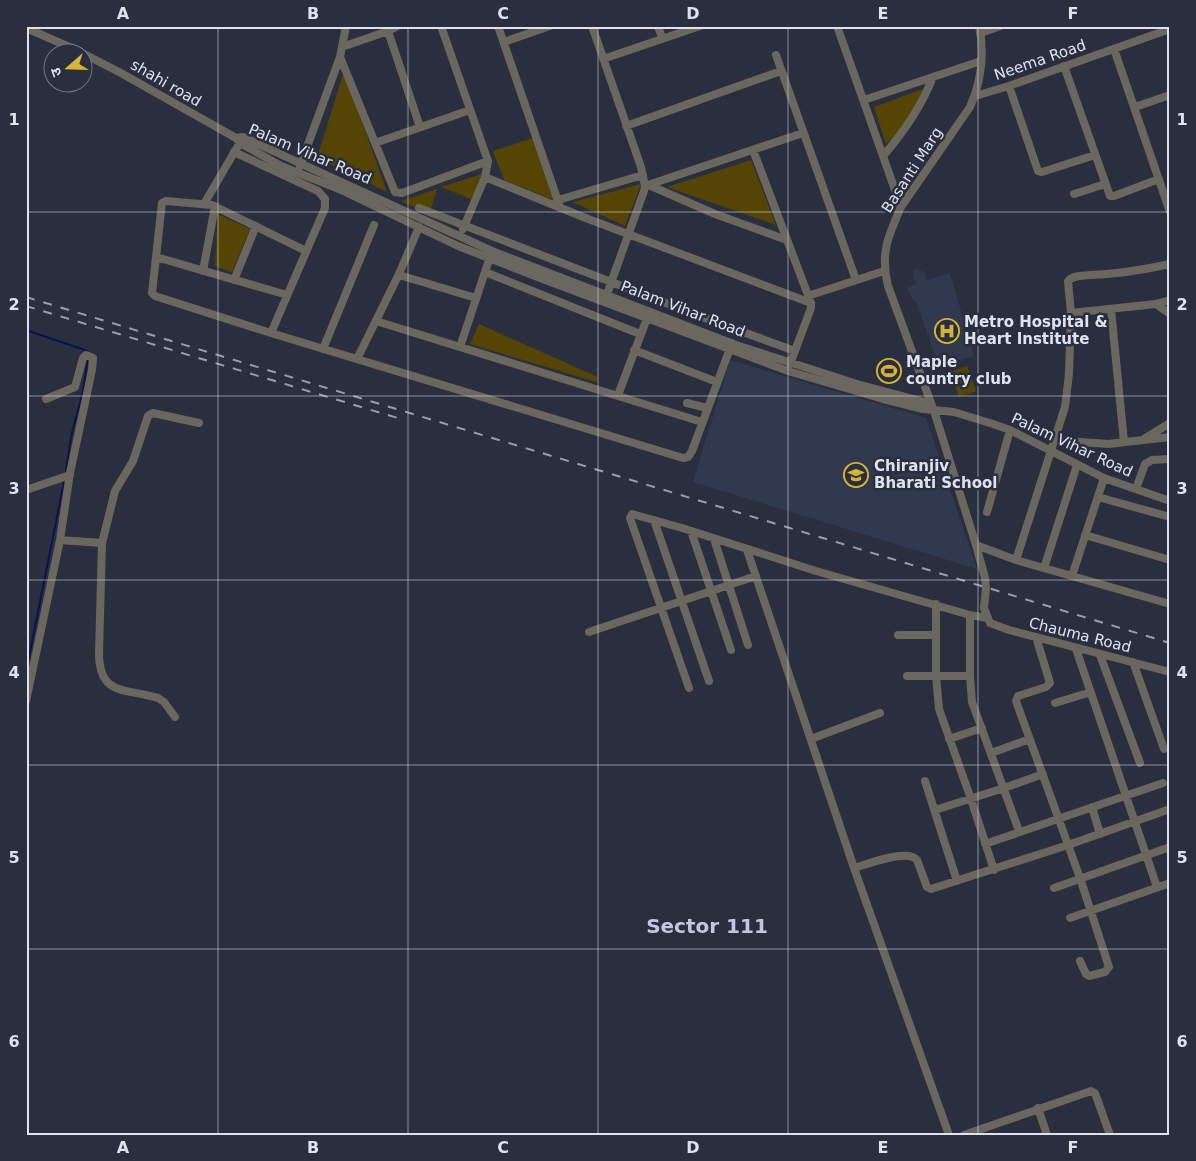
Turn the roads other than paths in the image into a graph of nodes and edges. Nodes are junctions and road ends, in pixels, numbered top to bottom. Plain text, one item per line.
1 (346, 26) edge
2 (398, 26) edge
3 (440, 26) edge
4 (498, 26) edge
5 (550, 26) edge
6 (592, 26) edge
7 (658, 26) edge
8 (700, 26) edge
9 (837, 26) edge
10 (1000, 26) edge
11 (26, 28) edge
12 (1170, 29) edge
13 (980, 30) edge
14 (388, 31) junction
15 (662, 38) junction
16 (57, 42) edge
17 (504, 42) junction
18 (342, 47) junction
19 (1114, 49) junction
20 (776, 55) dead end
21 (340, 57) junction
22 (92, 58) edge
23 (603, 59) junction
24 (981, 61) junction
25 (1064, 66) junction
26 (781, 71) junction
27 (933, 77) junction
28 (1009, 86) junction
29 (1170, 95) edge
30 (975, 96) junction
31 (864, 100) junction
32 (1135, 107) junction
33 (470, 110) junction
34 (626, 126) junction
35 (420, 127) junction
36 (803, 133) junction
37 (240, 139) junction
38 (375, 143) junction
39 (753, 150) junction
40 (234, 152) junction
41 (1095, 155) junction
42 (883, 156) junction
43 (488, 161) junction
44 (301, 164) junction
45 (297, 173) junction
46 (643, 175) junction
47 (485, 177) junction
48 (1160, 182) junction
49 (1170, 182) edge
50 (1105, 184) junction
51 (648, 186) junction
52 (1074, 194) dead end
53 (204, 204) junction
54 (559, 204) junction
55 (215, 206) junction
56 (901, 207) junction
57 (419, 208) dead end
58 (1170, 212) edge
59 (374, 225) dead end
60 (256, 226) junction
61 (465, 226) junction
62 (419, 227) junction
63 (630, 235) junction
64 (787, 240) junction
65 (458, 241) junction
66 (306, 251) junction
67 (491, 254) junction
68 (156, 257) junction
69 (1170, 264) edge
70 (203, 271) junction
71 (884, 271) junction
72 (485, 272) junction
73 (399, 275) junction
74 (234, 280) junction
75 (856, 280) junction
76 (611, 282) junction
77 (607, 294) junction
78 (287, 296) junction
79 (476, 298) junction
80 (810, 300) junction
81 (1170, 300) edge
82 (1156, 304) junction
83 (1111, 309) junction
84 (1071, 312) junction
85 (648, 314) junction
86 (1170, 314) edge
87 (376, 321) junction
88 (271, 333) junction
89 (640, 334) junction
90 (731, 346) junction
91 (460, 347) junction
92 (324, 349) junction
93 (634, 350) junction
94 (795, 351) junction
95 (357, 359) junction
96 (790, 364) junction
97 (717, 382) junction
98 (618, 396) junction
99 (46, 399) dead end
100 (688, 403) dead end
101 (707, 408) junction
102 (933, 408) junction
103 (702, 422) junction
104 (1170, 422) edge
105 (199, 423) dead end
106 (1010, 430) junction
107 (1170, 437) edge
108 (1144, 439) junction
109 (1054, 440) junction
110 (1124, 442) junction
111 (1050, 450) junction
112 (1170, 459) edge
113 (1077, 465) junction
114 (70, 475) junction
115 (1104, 478) junction
116 (26, 490) edge
117 (1136, 490) junction
118 (1098, 497) junction
119 (1170, 501) edge
120 (987, 512) dead end
121 (1170, 517) edge
122 (654, 520) junction
123 (691, 531) junction
124 (1085, 535) junction
125 (714, 539) junction
126 (60, 540) junction
127 (102, 543) junction
128 (976, 545) junction
129 (747, 550) junction
130 (1016, 560) junction
131 (1170, 560) edge
132 (1044, 568) junction
133 (756, 576) junction
134 (1072, 576) junction
135 (728, 585) junction
136 (710, 591) junction
137 (681, 600) junction
138 (936, 604) junction
139 (1170, 604) edge
140 (660, 607) junction
141 (970, 614) junction
142 (987, 618) junction
143 (589, 632) dead end
144 (898, 635) dead end
145 (936, 635) junction
146 (1036, 637) junction
147 (748, 645) dead end
148 (1076, 649) junction
149 (731, 650) dead end
150 (1100, 654) junction
151 (1133, 662) junction
152 (1170, 672) edge
153 (936, 675) junction
154 (907, 676) dead end
155 (970, 676) junction
156 (709, 681) dead end
157 (1085, 685) dead end
158 (689, 688) dead end
159 (1090, 696) junction
160 (26, 701) edge
161 (1055, 704) dead end
162 (880, 713) dead end
163 (175, 717) dead end
164 (982, 728) junction
165 (811, 739) junction
166 (949, 739) junction
167 (1030, 739) junction
168 (1164, 750) dead end
169 (991, 753) junction
170 (1140, 763) dead end
171 (1043, 774) junction
172 (925, 781) dead end
173 (1163, 783) dead end
174 (1004, 788) junction
175 (1127, 795) junction
176 (971, 799) junction
177 (1092, 807) junction
178 (1170, 809) edge
179 (934, 810) junction
180 (1059, 818) junction
181 (1136, 821) junction
182 (1019, 832) junction
183 (1100, 834) junction
184 (985, 844) junction
185 (1068, 845) junction
186 (1170, 847) edge
187 (1147, 855) junction
188 (854, 868) junction
189 (994, 870) junction
190 (1080, 878) junction
191 (958, 881) junction
192 (1170, 883) edge
193 (1158, 887) junction
194 (1054, 888) dead end
195 (1090, 910) junction
196 (1070, 918) dead end
197 (1080, 960) dead end
198 (1038, 1108) junction
199 (949, 1135) edge
200 (964, 1135) edge
201 (1047, 1135) edge
202 (1110, 1135) edge

1 - 18 street
2 - 14 street
3 - 33 street
4 - 17 street
5 - 17 street
6 - 23 street
7 - 15 street
8 - 15 street
9 - 31 street
10 - 13 street
11 - 16 street, shahi road
12 - 19 street, Neema Road
13 - 24 street, Basanti Marg
14 - 18 street
14 - 35 street
15 - 23 street
17 - 54 street
18 - 21 street
19 - 25 street, Neema Road
19 - 32 street
20 - 26 street
21 - 38 street
21 - 44 street
22 - 37 street, shahi road
23 - 34 street
24 - 27 street
24 - 30 street, Basanti Marg
25 - 28 street, Neema Road
25 - 41 street
26 - 34 street
26 - 36 street
27 - 31 street
27 - 42 street
28 - 30 street, Neema Road
28 - 41 street
29 - 32 street
30 - 56 street, Basanti Marg
31 - 42 street
32 - 48 street
33 - 35 street
33 - 43 street
34 - 46 street
35 - 38 street
36 - 39 street
36 - 75 street
37 - 40 street
37 - 44 street, Palam Vihar Road
37 - 45 street, Palam Vihar Road
38 - 43 street
39 - 51 street
39 - 64 street
40 - 53 street
40 - 66 street
41 - 50 street
42 - 56 street
43 - 47 street
44 - 45 street
44 - 65 street, Palam Vihar Road
45 - 62 street, Palam Vihar Road
46 - 51 street
46 - 54 street
47 - 54 street
47 - 61 street
48 - 49 street
48 - 50 street
48 - 58 street
50 - 52 street
51 - 63 street
51 - 64 street
53 - 55 street
53 - 68 street
54 - 63 street
55 - 60 street
55 - 70 street
56 - 71 street, Basanti Marg
57 - 61 street
59 - 92 street
60 - 66 street
60 - 74 street
61 - 65 street
61 - 76 street
62 - 65 street, Palam Vihar Road
62 - 73 street
63 - 76 street
63 - 80 street
64 - 80 street
65 - 67 street, Palam Vihar Road
66 - 78 street
67 - 72 street
67 - 77 street, Palam Vihar Road
67 - 85 street, Palam Vihar Road
68 - 70 street
68 - 88 street
69 - 84 street
70 - 74 street
71 - 75 street
71 - 102 street, Basanti Marg
72 - 79 street
72 - 89 street
73 - 79 street
73 - 87 street
74 - 78 street
75 - 80 street
76 - 77 street
76 - 94 street
77 - 85 street, Palam Vihar Road
78 - 88 street
79 - 91 street
80 - 94 street
81 - 82 street
82 - 83 street
82 - 86 street
83 - 84 street
83 - 110 street
84 - 109 street
85 - 89 street
85 - 90 street, Palam Vihar Road
87 - 91 street
87 - 95 street
88 - 92 street
89 - 93 street
90 - 96 street, Palam Vihar Road
90 - 97 street
90 - 102 street, Palam Vihar Road
91 - 98 street
92 - 95 street
93 - 97 street
93 - 98 street
94 - 96 street
95 - 103 street
96 - 102 street, Palam Vihar Road
97 - 101 street
98 - 103 street
99 - 114 street
100 - 101 street
101 - 103 street
102 - 106 street, Palam Vihar Road
102 - 128 street, Basanti Marg
104 - 108 street
105 - 127 street
106 - 111 street, Palam Vihar Road
106 - 120 street
107 - 108 street
108 - 110 street
109 - 110 street
109 - 111 street
111 - 113 street, Palam Vihar Road
111 - 130 street
112 - 117 street
113 - 115 street, Palam Vihar Road
113 - 132 street
114 - 116 street
114 - 126 street
115 - 117 street, Palam Vihar Road
115 - 118 street
117 - 119 street, Palam Vihar Road
118 - 121 street
118 - 124 street
122 - 123 street, Chauma Road
122 - 137 street
122 - 140 street, Chauma Road
123 - 125 street, Chauma Road
123 - 136 street
124 - 131 street
124 - 134 street
125 - 129 street, Chauma Road
125 - 135 street
126 - 127 street
126 - 160 street
127 - 163 street
128 - 130 street
128 - 142 street, Basanti Marg
129 - 133 street
129 - 138 street, Chauma Road
130 - 132 street
132 - 134 street
133 - 135 street
133 - 165 street
134 - 139 street
135 - 136 street
135 - 147 street
136 - 137 street
136 - 149 street
137 - 140 street
137 - 156 street
138 - 141 street, Chauma Road
138 - 145 street
140 - 143 street
140 - 158 street
141 - 142 street, Chauma Road
141 - 155 street
142 - 146 street, Chauma Road
144 - 145 street
145 - 153 street
146 - 148 street, Chauma Road
146 - 167 street
148 - 150 street, Chauma Road
148 - 159 street
150 - 151 street, Chauma Road
150 - 170 street
151 - 152 street, Chauma Road
151 - 168 street
153 - 154 street
153 - 155 street
153 - 166 street
155 - 164 street
157 - 159 street
159 - 161 street
159 - 175 street
162 - 165 street
164 - 166 street
164 - 169 street
165 - 188 street
166 - 176 street
167 - 169 street
167 - 171 street
169 - 174 street
171 - 174 street
171 - 180 street
172 - 179 street
173 - 175 street
174 - 176 street
174 - 182 street
175 - 177 street
175 - 181 street
176 - 179 street
176 - 184 street
177 - 180 street
177 - 183 street
178 - 181 street
179 - 191 street
180 - 182 street
180 - 185 street
181 - 183 street
181 - 187 street
182 - 184 street
183 - 185 street
184 - 189 street
185 - 189 street
185 - 190 street
186 - 187 street
187 - 190 street
187 - 193 street
188 - 191 street
188 - 199 street
189 - 191 street
190 - 194 street
190 - 195 street
192 - 193 street
193 - 195 street
195 - 196 street
195 - 197 street
198 - 200 street
198 - 201 street
198 - 202 street

